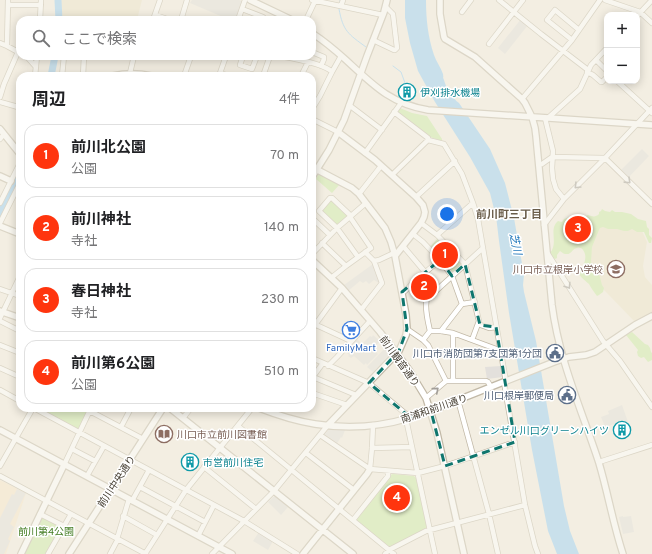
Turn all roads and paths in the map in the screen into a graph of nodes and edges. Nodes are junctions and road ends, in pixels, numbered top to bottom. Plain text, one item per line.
1 (160, 0) edge
2 (187, 0) edge
3 (245, 0) edge
4 (250, 0) edge
5 (313, 0) edge
6 (343, 0) edge
7 (387, 0) edge
8 (440, 0) edge
9 (471, 0) edge
10 (499, 0) edge
11 (523, 0) edge
12 (600, 0) edge
13 (605, 0) edge
14 (652, 0) edge
15 (8, 3) edge
16 (41, 3) edge
17 (341, 6) junction
18 (386, 7) junction
19 (242, 9) junction
20 (462, 12) dead end
21 (514, 12) junction
22 (634, 12) edge
23 (640, 13) edge
24 (640, 15) edge
25 (40, 16) edge
26 (155, 16) edge
27 (182, 16) edge
28 (239, 16) edge
29 (260, 16) edge
30 (284, 16) edge
31 (307, 16) edge
32 (383, 16) junction
33 (652, 23) edge
34 (579, 30) junction
35 (316, 36) edge
36 (373, 40) junction
37 (572, 40) junction
38 (0, 43) edge
39 (489, 44) dead end
40 (7, 46) junction
41 (16, 51) edge
42 (563, 51) junction
43 (604, 51) edge
44 (316, 54) edge
45 (341, 56) junction
46 (16, 58) edge
47 (30, 60) edge
48 (37, 60) edge
49 (64, 60) edge
50 (84, 60) edge
51 (133, 60) edge
52 (190, 60) edge
53 (224, 60) edge
54 (242, 60) edge
55 (255, 60) edge
56 (269, 60) edge
57 (300, 60) edge
58 (596, 60) junction
59 (308, 62) junction
60 (321, 66) junction
61 (36, 67) junction
62 (604, 68) edge
63 (588, 71) junction
64 (36, 72) edge
65 (62, 72) edge
66 (83, 72) edge
67 (130, 72) edge
68 (185, 72) edge
69 (220, 72) edge
70 (264, 72) edge
71 (303, 72) edge
72 (332, 72) junction
73 (360, 74) junction
74 (604, 80) edge
75 (2, 83) edge
76 (620, 84) edge
77 (0, 97) edge
78 (522, 99) junction
79 (0, 102) edge
80 (316, 102) edge
81 (400, 103) junction
82 (349, 105) junction
83 (16, 106) edge
84 (651, 111) edge
85 (394, 112) junction
86 (532, 117) junction
87 (547, 118) junction
88 (316, 121) edge
89 (636, 124) junction
90 (652, 125) edge
91 (382, 130) junction
92 (2, 132) edge
93 (338, 132) junction
94 (0, 140) edge
95 (428, 140) junction
96 (16, 149) edge
97 (366, 153) junction
98 (552, 157) junction
99 (605, 158) junction
100 (455, 161) junction
101 (542, 164) dead end
102 (316, 165) edge
103 (381, 166) junction
104 (316, 169) edge
105 (16, 171) edge
106 (0, 176) edge
107 (392, 176) junction
108 (11, 181) junction
109 (16, 192) edge
110 (359, 194) junction
111 (416, 197) junction
112 (564, 199) junction
113 (0, 203) edge
114 (366, 203) junction
115 (473, 204) junction
116 (652, 204) edge
117 (350, 216) junction
118 (316, 222) edge
119 (421, 223) junction
120 (0, 225) edge
121 (544, 225) junction
122 (337, 228) junction
123 (16, 232) edge
124 (413, 234) junction
125 (330, 235) junction
126 (437, 235) junction
127 (322, 243) junction
128 (404, 246) junction
129 (483, 248) junction
130 (316, 250) edge
131 (365, 252) junction
132 (547, 253) junction
133 (394, 255) junction
134 (358, 257) junction
135 (440, 260) junction
136 (374, 261) junction
137 (465, 264) junction
138 (316, 265) edge
139 (346, 266) junction
140 (425, 272) junction
141 (452, 276) junction
142 (331, 278) junction
143 (16, 285) edge
144 (342, 288) junction
145 (0, 289) edge
146 (402, 292) junction
147 (12, 293) junction
148 (16, 294) edge
149 (475, 302) junction
150 (462, 304) junction
151 (361, 310) junction
152 (1, 311) edge
153 (652, 316) edge
154 (16, 317) edge
155 (0, 319) edge
156 (316, 321) edge
157 (370, 321) junction
158 (478, 324) junction
159 (316, 326) edge
160 (496, 327) junction
161 (16, 329) edge
162 (407, 329) junction
163 (430, 331) junction
164 (441, 331) junction
165 (453, 333) junction
166 (423, 340) junction
167 (472, 340) junction
168 (351, 341) junction
169 (0, 345) edge
170 (606, 345) junction
171 (500, 349) junction
172 (16, 351) edge
173 (397, 353) junction
174 (564, 359) junction
175 (316, 360) edge
176 (323, 363) junction
177 (328, 366) junction
178 (0, 368) edge
179 (316, 372) edge
180 (16, 375) edge
181 (316, 379) edge
182 (453, 381) junction
183 (446, 382) junction
184 (505, 382) junction
185 (368, 383) junction
186 (491, 387) junction
187 (0, 390) edge
188 (316, 394) edge
189 (356, 395) junction
190 (426, 398) junction
191 (16, 399) edge
192 (458, 400) junction
193 (347, 405) junction
194 (652, 407) edge
195 (430, 411) junction
196 (31, 412) edge
197 (41, 412) edge
198 (89, 412) edge
199 (95, 412) edge
200 (129, 412) edge
201 (160, 412) edge
202 (175, 412) edge
203 (187, 412) edge
204 (249, 412) edge
205 (271, 412) edge
206 (183, 418) junction
207 (407, 419) junction
208 (328, 425) junction
209 (373, 425) junction
210 (238, 426) junction
211 (121, 427) junction
212 (0, 430) edge
213 (79, 432) junction
214 (320, 435) junction
215 (16, 439) junction
216 (143, 440) junction
217 (515, 442) junction
218 (652, 445) edge
219 (104, 446) junction
220 (412, 447) junction
221 (220, 448) junction
222 (372, 448) junction
223 (72, 449) junction
224 (306, 453) junction
225 (474, 457) junction
226 (130, 460) junction
227 (95, 461) junction
228 (598, 462) junction
229 (64, 464) junction
230 (0, 466) edge
231 (445, 466) junction
232 (204, 467) junction
233 (370, 469) junction
234 (149, 470) junction
235 (292, 470) junction
236 (388, 471) junction
237 (418, 473) junction
238 (0, 476) edge
239 (87, 476) junction
240 (140, 487) junction
241 (111, 490) junction
242 (186, 490) junction
243 (354, 490) junction
244 (274, 491) junction
245 (131, 500) junction
246 (47, 501) junction
247 (525, 504) junction
248 (214, 505) junction
249 (175, 506) junction
250 (256, 509) junction
251 (340, 509) junction
252 (40, 514) junction
253 (71, 514) junction
254 (489, 514) junction
255 (123, 516) junction
256 (167, 519) junction
257 (353, 520) junction
258 (244, 521) junction
259 (205, 522) junction
260 (457, 523) junction
261 (89, 524) junction
262 (64, 526) junction
263 (322, 530) junction
264 (430, 530) junction
265 (157, 535) junction
266 (198, 536) junction
267 (118, 539) junction
268 (219, 547) junction
269 (387, 552) edge
270 (21, 554) edge
271 (48, 554) edge
272 (69, 554) edge
273 (110, 554) edge
274 (146, 554) edge
275 (212, 554) edge
276 (232, 554) edge
277 (297, 554) edge
278 (304, 554) edge
279 (353, 554) edge
280 (394, 554) edge
281 (435, 554) edge
282 (464, 554) edge
283 (498, 554) edge
284 (538, 554) edge
285 (623, 554) edge

1 - 26 street
2 - 27 street
3 - 19 street
4 - 30 street
5 - 17 street
5 - 31 street
6 - 17 street
7 - 18 street
8 - 78 street
9 - 20 street
10 - 21 street
11 - 21 street
12 - 34 street
13 - 22 street
14 - 23 street
15 - 16 street
15 - 40 street
16 - 25 street
17 - 32 street
18 - 32 street
18 - 36 street
19 - 28 street
19 - 29 street
21 - 39 street
21 - 42 street
24 - 33 street
32 - 36 street
34 - 37 street
34 - 37 street
35 - 45 street
36 - 73 street
37 - 42 street
38 - 40 street
40 - 41 street
42 - 63 street
42 - 78 street
43 - 58 street
44 - 60 street
45 - 72 street
45 - 73 street
46 - 75 street
47 - 61 street
48 - 61 street
49 - 65 street
50 - 66 street
51 - 67 street
52 - 68 street
53 - 69 street
54 - 55 street
56 - 70 street
57 - 59 street
58 - 62 street
58 - 63 street
59 - 60 street
59 - 71 street
60 - 72 street
61 - 64 street
63 - 74 street
63 - 87 street
72 - 80 street
73 - 81 street
73 - 82 street
75 - 77 street
76 - 84 street
78 - 86 street
79 - 83 street
81 - 85 street
81 - 86 street
82 - 91 street
82 - 93 street
84 - 89 street
85 - 91 street
85 - 95 street
86 - 87 street
86 - 121 street
87 - 89 street
87 - 98 street
88 - 93 street
89 - 90 street
89 - 99 street
91 - 97 street
92 - 94 street
92 - 96 street
93 - 97 street
93 - 102 street
95 - 100 street
95 - 107 street
97 - 103 street
98 - 99 street
98 - 101 street
98 - 112 street
99 -> 112 street
99 -> 116 street
100 - 111 street
100 - 115 street
103 - 107 street
103 - 110 street
104 - 110 street
105 - 108 street
106 - 108 street
107 - 111 street
108 - 113 street
109 - 120 street
110 - 114 street
111 - 119 street
112 - 121 street
114 - 117 street
114 - 133 street
115 - 126 street
115 - 129 street
117 - 122 street
117 - 122 street
117 - 131 street
118 - 125 street
119 - 124 street
119 - 126 street
120 - 123 street
121 - 132 street
122 - 125 street
122 - 134 street
124 - 128 street
124 - 135 street
125 - 127 street
126 - 137 street
127 - 130 street
127 - 139 street
128 - 133 street
128 - 140 street
129 - 137 street
129 - 160 street
131 - 134 street
131 - 136 street
132 -> 170 street
132 - 174 street
133 - 136 street
133 - 146 street
134 - 139 street
135 - 140 street
135 - 141 street
136 - 151 street
137 - 141 street
137 - 149 street
138 - 142 street, 前川観音通り
139 - 142 street
140 - 146 street
141 - 150 street
141 - 163 street
142 - 144 street, 前川観音通り
143 - 147 street
144 - 151 street, 前川観音通り
144 - 156 street
145 - 147 street
146 - 162 street
147 - 148 street
147 - 152 street
149 - 150 street
149 - 158 street
150 - 164 street
151 - 157 street, 前川観音通り
152 - 154 street
152 - 155 street
153 - 170 street, 南浦和前川通り
155 - 161 street
157 - 168 street
157 - 173 street, 前川観音通り
158 - 160 street
158 - 167 street
159 - 168 street
160 - 171 street
162 - 166 street
162 - 173 street
163 - 164 street
163 - 166 street
164 - 165 street
165 - 167 street
165 - 182 street
166 - 183 street
167 - 171 street
168 - 177 street
169 - 172 street
170 - 174 street, 南浦和前川通り
170 - 194 street
171 - 184 street
173 - 185 street
173 - 190 street, 前川観音通り
174 - 184 street, 南浦和前川通り
174 - 228 street
175 - 176 street
176 - 177 street
176 - 179 street
177 - 185 street
178 - 180 street
181 - 189 street
182 - 183 street
182 - 186 street
190 -> 183 street
184 - 186 street, 南浦和前川通り
184 - 217 street
185 - 189 street
185 - 207 street
186 - 192 street, 南浦和前川通り
187 - 191 street
188 - 193 street
189 - 193 street
190 - 195 street, 前川観音通り
192 - 195 street, 南浦和前川通り
192 - 225 street
193 - 208 street
195 - 207 street, 南浦和前川通り
195 - 231 street, 前川観音通り
196 - 215 street
197 - 213 street
198 - 213 street
199 - 211 street
200 - 211 street
201 - 216 street, 前川中央通り
202 - 206 street
203 - 206 street
204 - 210 street
205 - 208 street, 南浦和前川通り
206 - 221 street
207 - 209 street, 南浦和前川通り
207 - 220 street
208 - 209 street, 南浦和前川通り
208 - 214 street
209 - 222 street
210 - 221 street
210 - 235 street
211 - 216 street
212 - 215 street
213 - 219 street
213 - 223 street
214 - 224 street
214 - 233 street
215 - 229 street
215 - 230 street
216 - 226 street, 前川中央通り
217 - 225 street
217 - 247 street
218 - 228 street
219 - 226 street
219 - 227 street
220 - 222 street
220 - 237 street
221 - 232 street
221 - 244 street
222 - 233 street
223 - 227 street
223 - 229 street
224 - 235 street
224 - 243 street
225 - 231 street
225 - 254 street
226 - 234 street
226 - 241 street, 前川中央通り
227 - 239 street
228 - 285 street
229 - 239 street
229 - 246 street
231 - 237 street
231 - 260 street, 前川観音通り
232 - 242 street
232 - 250 street
233 - 236 street
233 - 243 street
234 - 240 street
234 - 242 street
235 - 244 street
235 - 251 street
236 - 237 street
236 - 257 street
237 - 264 street
238 - 246 street
239 - 241 street
240 - 245 street
240 - 249 street
241 - 245 street
241 - 261 street, 前川中央通り
242 - 248 street
242 - 249 street
243 - 251 street
244 - 250 street
244 - 263 street
245 - 255 street
245 - 256 street
246 - 252 street
246 - 253 street
247 - 254 street
247 - 284 street
248 - 258 street
248 - 259 street
249 - 256 street
249 - 259 street
250 - 258 street
251 - 257 street
251 - 263 street
252 - 262 street
252 - 270 street
253 - 261 street
253 - 262 street
254 - 260 street
254 - 283 street
255 - 265 street
255 - 267 street
256 - 265 street
256 - 266 street
257 - 269 street
258 - 268 street
258 - 277 street
259 - 266 street
260 - 264 street
260 - 282 street, 前川観音通り
261 - 267 street
261 - 272 street, 前川中央通り
262 - 271 street
263 - 278 street
263 - 279 street
264 - 269 street
264 - 281 street
265 - 274 street
266 - 268 street
267 - 273 street
267 - 274 street
268 - 275 street
268 - 276 street
269 - 280 street

